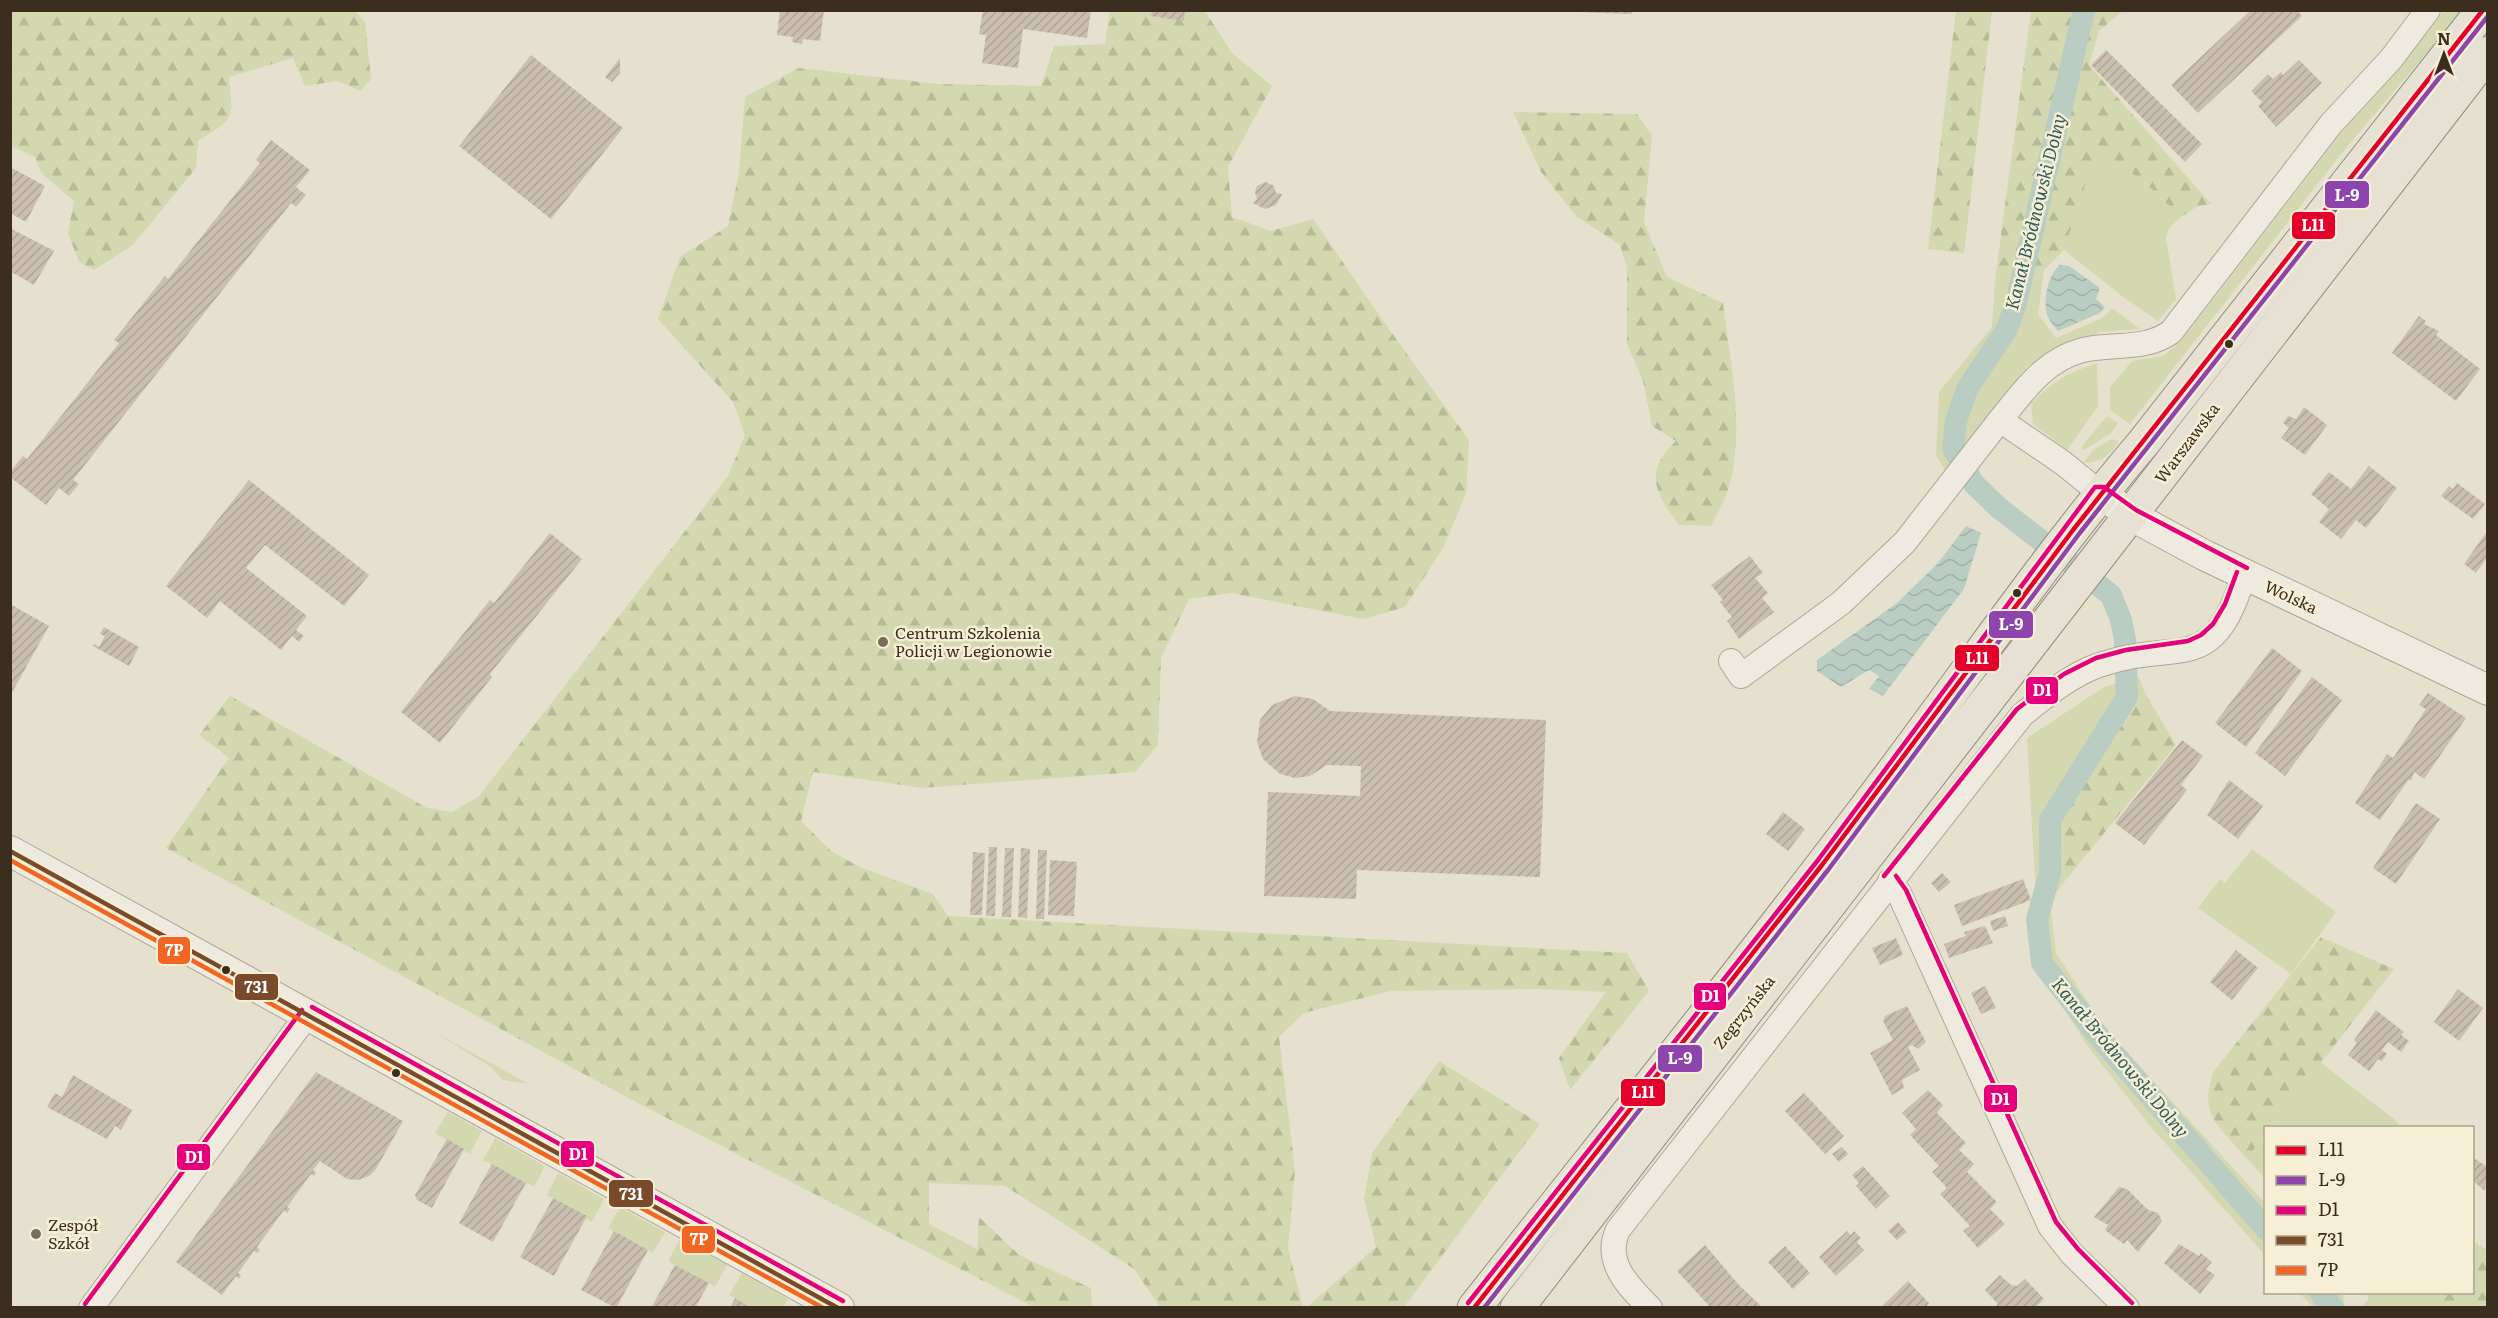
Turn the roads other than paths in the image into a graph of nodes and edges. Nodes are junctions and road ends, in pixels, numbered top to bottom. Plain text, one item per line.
1 (2428, 10) edge
2 (2483, 10) edge
3 (2487, 54) edge
4 (2000, 420) junction
5 (2100, 493) junction
6 (2132, 516) junction
7 (2244, 575) junction
8 (1736, 668) dead end
9 (2487, 690) edge
10 (1878, 816) junction
11 (10, 851) edge
12 (1890, 881) junction
13 (308, 1014) junction
14 (91, 1308) edge
15 (839, 1308) edge
16 (1474, 1308) edge
17 (1516, 1308) edge
18 (1650, 1308) edge
19 (2127, 1308) edge

1 - 4 street
2 - 5 main road, Warszawska
3 - 6 main road, Warszawska
4 - 5 street
4 - 8 street
5 - 6 street, Wolska
5 - 10 main road, Warszawska
6 - 7 street, Wolska
6 - 10 main road, Warszawska
7 - 9 street, Wolska
7 - 12 street
10 - 16 main road, Zegrzyńska
10 - 17 main road, Zegrzyńska
11 - 13 street
12 - 18 street, Zegrzyńska
12 - 19 street
13 - 14 street
13 - 15 street

